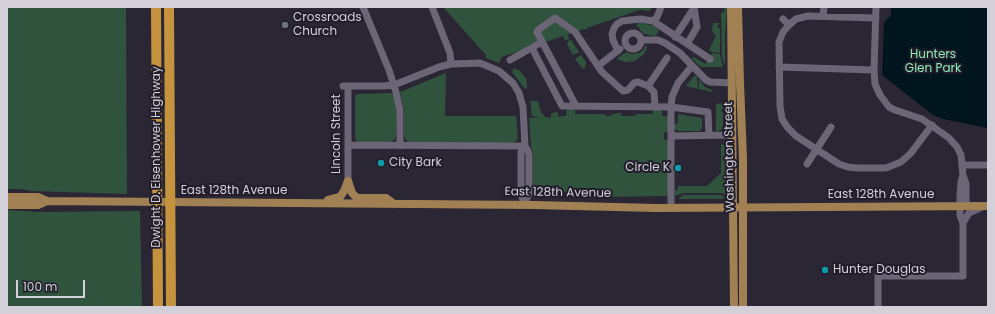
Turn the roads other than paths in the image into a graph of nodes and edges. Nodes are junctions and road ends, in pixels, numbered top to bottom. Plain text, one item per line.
1 (151, 7) edge
2 (156, 7) edge
3 (162, 7) edge
4 (169, 7) edge
5 (363, 7) edge
6 (432, 7) edge
7 (661, 7) edge
8 (694, 7) edge
9 (731, 7) edge
10 (738, 7) edge
11 (824, 7) edge
12 (876, 7) edge
13 (824, 16) junction
14 (876, 18) junction
15 (634, 19) junction
16 (783, 19) dead end
17 (653, 21) junction
18 (789, 25) junction
19 (634, 33) junction
20 (675, 37) junction
21 (642, 40) junction
22 (542, 42) junction
23 (687, 44) junction
24 (626, 45) junction
25 (532, 48) junction
26 (618, 51) junction
27 (667, 58) dead end
28 (710, 59) dead end
29 (510, 60) dead end
30 (452, 64) junction
31 (598, 66) junction
32 (692, 66) junction
33 (779, 67) junction
34 (874, 70) junction
35 (736, 83) junction
36 (394, 85) junction
37 (648, 86) junction
38 (576, 106) junction
39 (655, 106) junction
40 (671, 107) junction
41 (932, 125) junction
42 (831, 127) dead end
43 (709, 135) junction
44 (732, 135) junction
45 (671, 136) junction
46 (348, 145) junction
47 (400, 146) junction
48 (525, 146) junction
49 (816, 149) junction
50 (807, 164) dead end
51 (963, 165) junction
52 (988, 165) edge
53 (348, 181) junction
54 (7, 197) edge
55 (47, 201) junction
56 (311, 203) junction
57 (394, 204) junction
58 (7, 205) edge
59 (524, 205) junction
60 (963, 206) junction
61 (986, 206) edge
62 (671, 208) junction
63 (733, 208) junction
64 (744, 208) junction
65 (963, 223) junction
66 (152, 307) edge
67 (158, 307) edge
68 (163, 307) edge
69 (171, 307) edge
70 (734, 307) edge
71 (743, 307) edge
72 (878, 307) edge

1 - 66 highway, Dwight D. Eisenhower Highway
2 - 67 highway
3 - 68 highway
4 - 69 highway, Dwight D. Eisenhower Highway
5 - 36 street
6 - 30 street
7 - 17 street
8 - 20 street
8 - 23 street
9 - 35 main road, Washington Street
10 - 35 main road, Washington Street
11 - 13 street
12 - 14 street
13 - 14 street
13 - 18 street
14 - 34 street
15 - 17 street
15 - 19 street
15 - 26 street
16 - 18 street
17 - 20 street
18 - 33 street
19 - 21 street
19 - 24 street
20 - 23 street
21 - 24 street
21 - 32 street
22 - 25 street
22 - 31 street
22 - 38 street
23 - 28 street
24 - 26 street
25 - 29 street
25 - 38 street
26 - 31 street
27 - 37 street
30 - 36 street
30 - 48 street
31 - 37 street
32 - 35 street
32 - 40 street
33 - 34 street
33 - 49 street
34 - 41 street
35 - 44 main road, Washington Street
35 - 64 main road, Washington Street
36 - 46 street, Lincoln Street
36 - 47 street
37 - 39 street
38 - 39 street
39 - 40 street
40 - 43 street
40 - 45 street
41 - 49 street
41 - 51 street
42 - 49 street
43 - 44 street
43 - 45 street
44 - 63 main road, Washington Street
45 - 62 street
46 - 47 street
46 - 53 street, Lincoln Street
47 - 48 street
48 - 59 street
49 - 50 street
51 - 52 street
51 - 60 street
53 - 56 main road
53 - 57 main road
54 - 55 main road
55 - 56 main road, East 128th Avenue
55 - 58 main road
56 - 57 main road, East 128th Avenue
57 - 59 main road, East 128th Avenue
59 - 62 main road, East 128th Avenue
60 - 61 main road, East 128th Avenue
60 - 64 main road, East 128th Avenue
60 - 65 street
61 - 65 street
62 - 63 main road, East 128th Avenue
63 - 64 main road, East 128th Avenue
63 - 70 main road, Washington Street
64 - 71 main road, Washington Street
65 - 72 street

